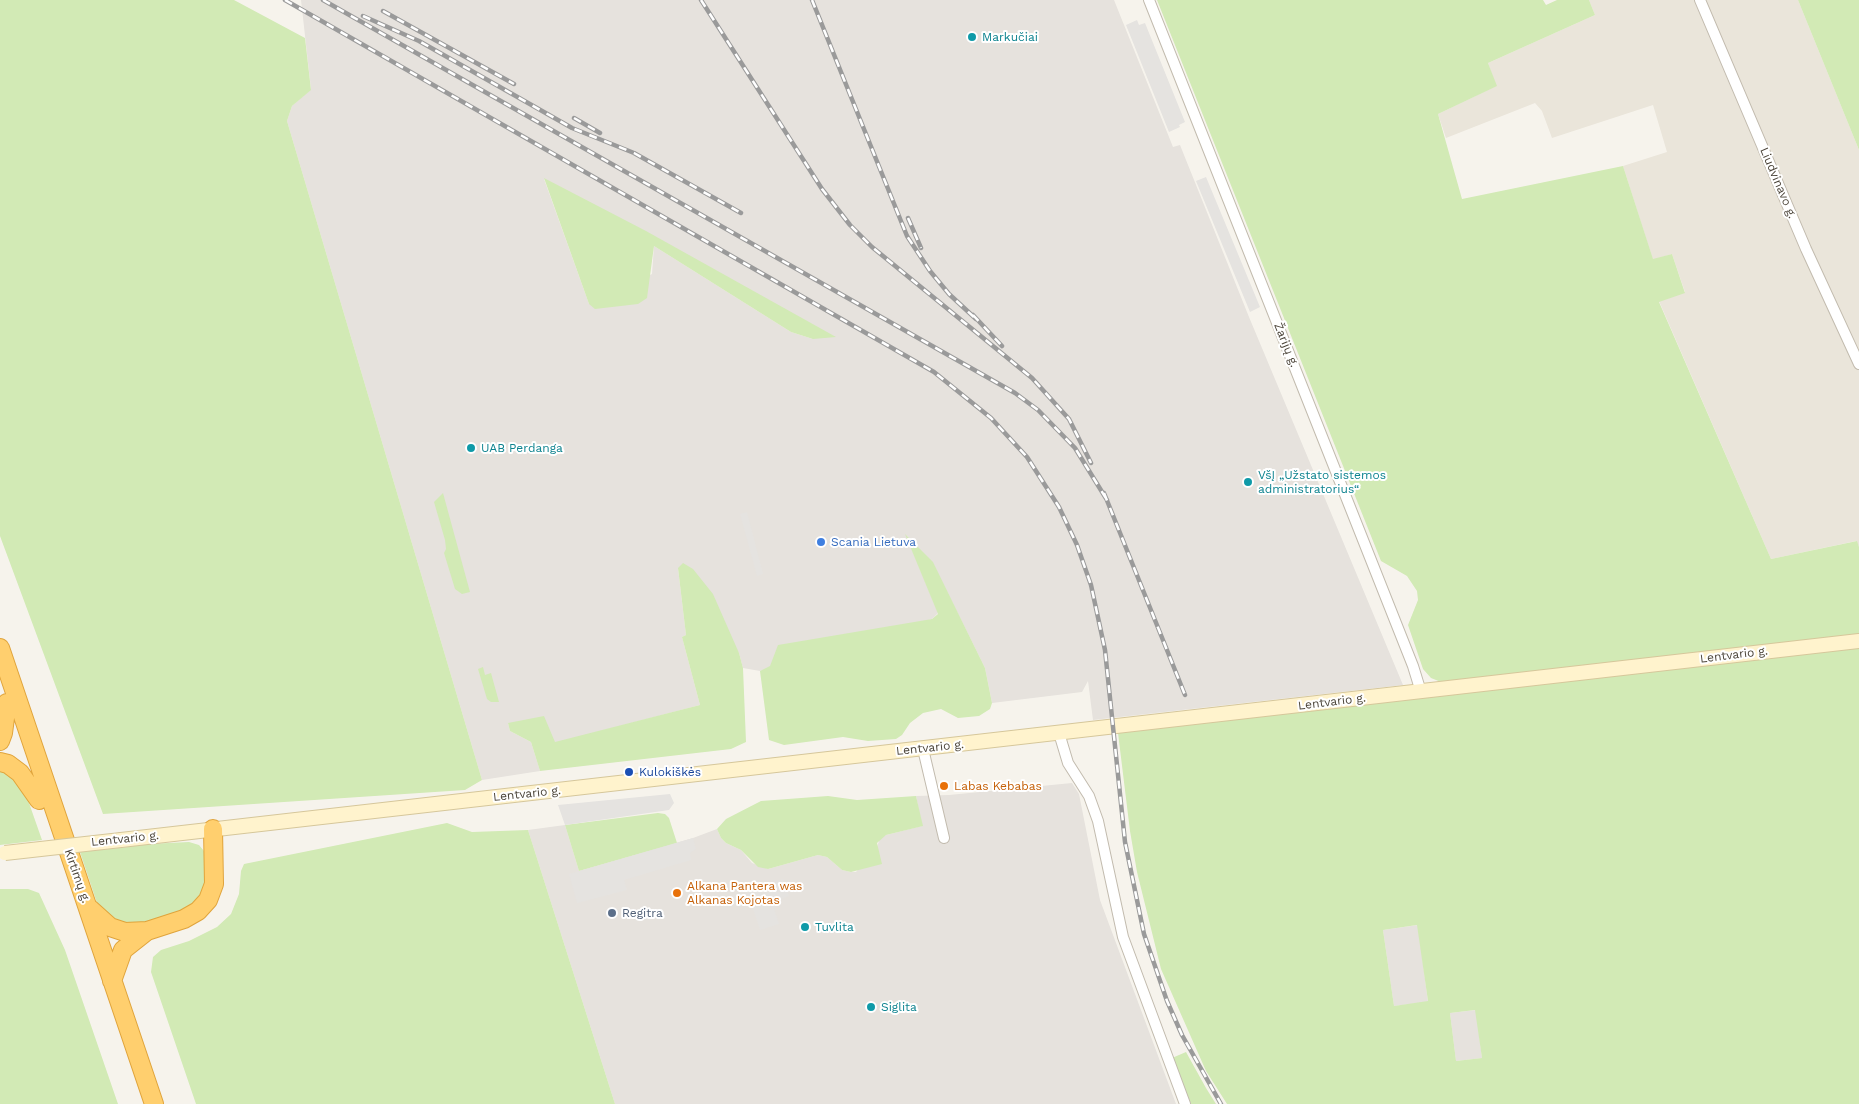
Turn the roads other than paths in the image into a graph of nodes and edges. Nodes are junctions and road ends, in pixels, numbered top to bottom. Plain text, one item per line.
1 (1149, 0) edge
2 (1700, 0) edge
3 (1859, 364) edge
4 (1859, 641) edge
5 (0, 648) edge
6 (0, 685) edge
7 (1420, 692) junction
8 (6, 703) junction
9 (1059, 734) junction
10 (0, 740) edge
11 (923, 749) junction
12 (0, 762) edge
13 (40, 800) junction
14 (213, 830) junction
15 (944, 838) dead end
16 (3, 853) edge
17 (88, 907) junction
18 (147, 931) junction
19 (112, 981) junction
20 (142, 1104) edge
21 (154, 1104) edge
22 (1185, 1104) edge

1 - 7 street, Žarijų g.
2 - 3 street, Liudvinavo g.
4 - 7 main road, Lentvario g.
5 - 17 highway, Kirtimų g.
6 - 8 highway, Kirtimų g.
7 - 9 main road, Lentvario g.
8 - 10 highway
8 - 13 highway, Kirtimų g.
9 - 11 main road, Lentvario g.
9 - 22 street
11 - 14 main road, Lentvario g.
11 - 15 street
12 - 13 highway
13 - 20 highway, Kirtimų g.
14 - 16 main road, Lentvario g., bridge
14 - 18 highway
17 - 18 highway
17 - 19 highway, Kirtimų g.
18 - 19 highway
19 - 21 highway, Kirtimų g.

